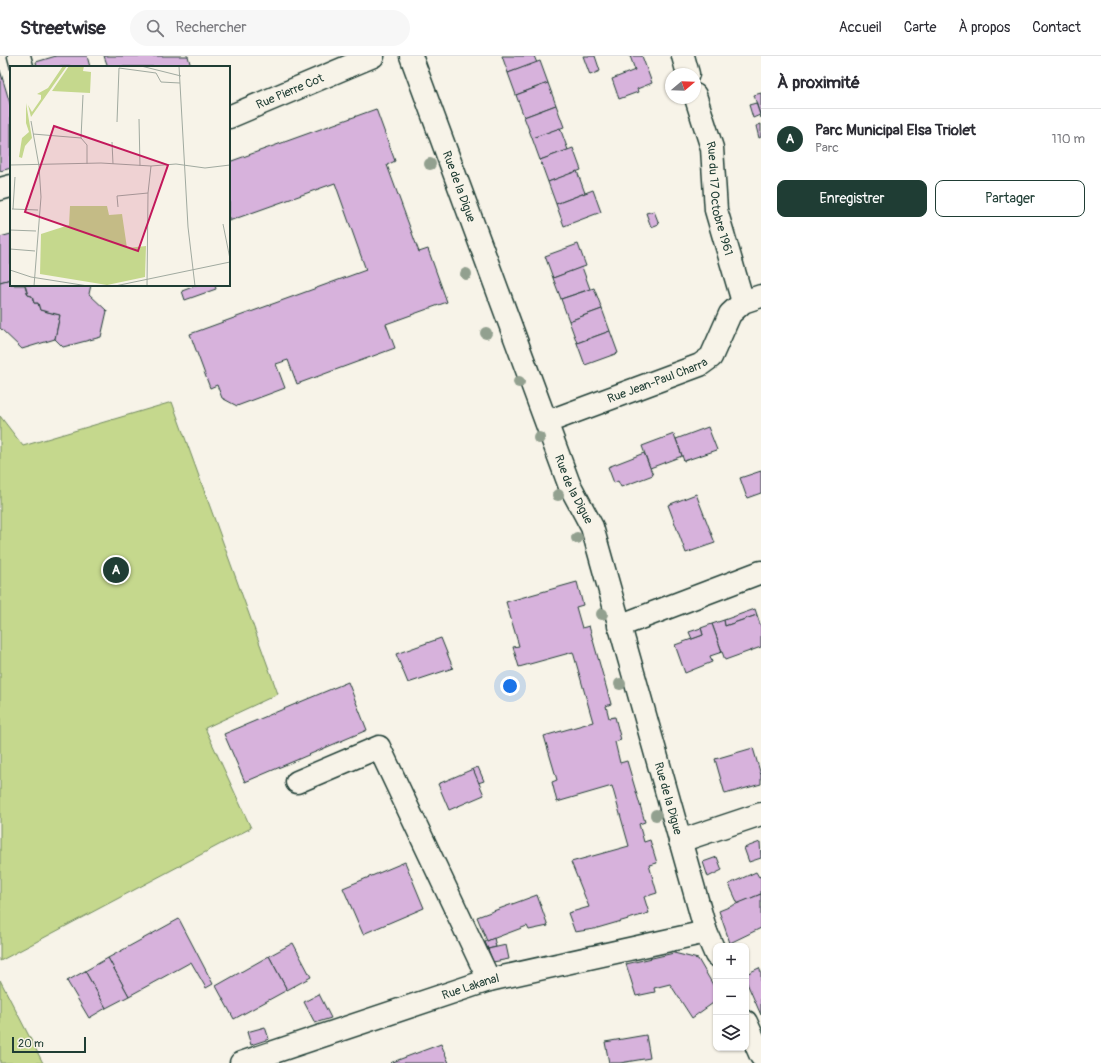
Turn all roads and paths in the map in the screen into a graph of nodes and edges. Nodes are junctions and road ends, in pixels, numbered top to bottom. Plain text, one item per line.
1 (19, 56) edge
2 (373, 56) edge
3 (412, 56) edge
4 (683, 56) edge
5 (22, 66) edge
6 (686, 68) edge
7 (698, 104) edge
8 (230, 117) edge
9 (10, 186) edge
10 (0, 189) edge
11 (752, 299) edge
12 (547, 422) junction
13 (761, 572) edge
14 (619, 626) junction
15 (297, 782) dead end
16 (761, 814) edge
17 (680, 841) junction
18 (706, 932) junction
19 (713, 948) edge
20 (489, 980) junction
21 (749, 1029) edge
22 (761, 1056) edge
23 (241, 1063) edge

1 - 5 street
2 - 8 street, Rue Pierre Cot
3 - 12 street, Rue de la Digue
4 - 6 street
7 - 11 street, Rue du 17 Octobre 1961
9 - 10 street
11 - 12 street, Rue Jean-Paul Charra
12 - 14 street, Rue de la Digue
13 - 14 street
14 - 17 street, Rue de la Digue
15 - 20 street
16 - 17 street
17 - 18 street, Rue de la Digue
18 - 19 street, Rue de la Digue
18 - 20 street, Rue Lakanal
20 - 23 street, Rue Lakanal
21 - 22 street

